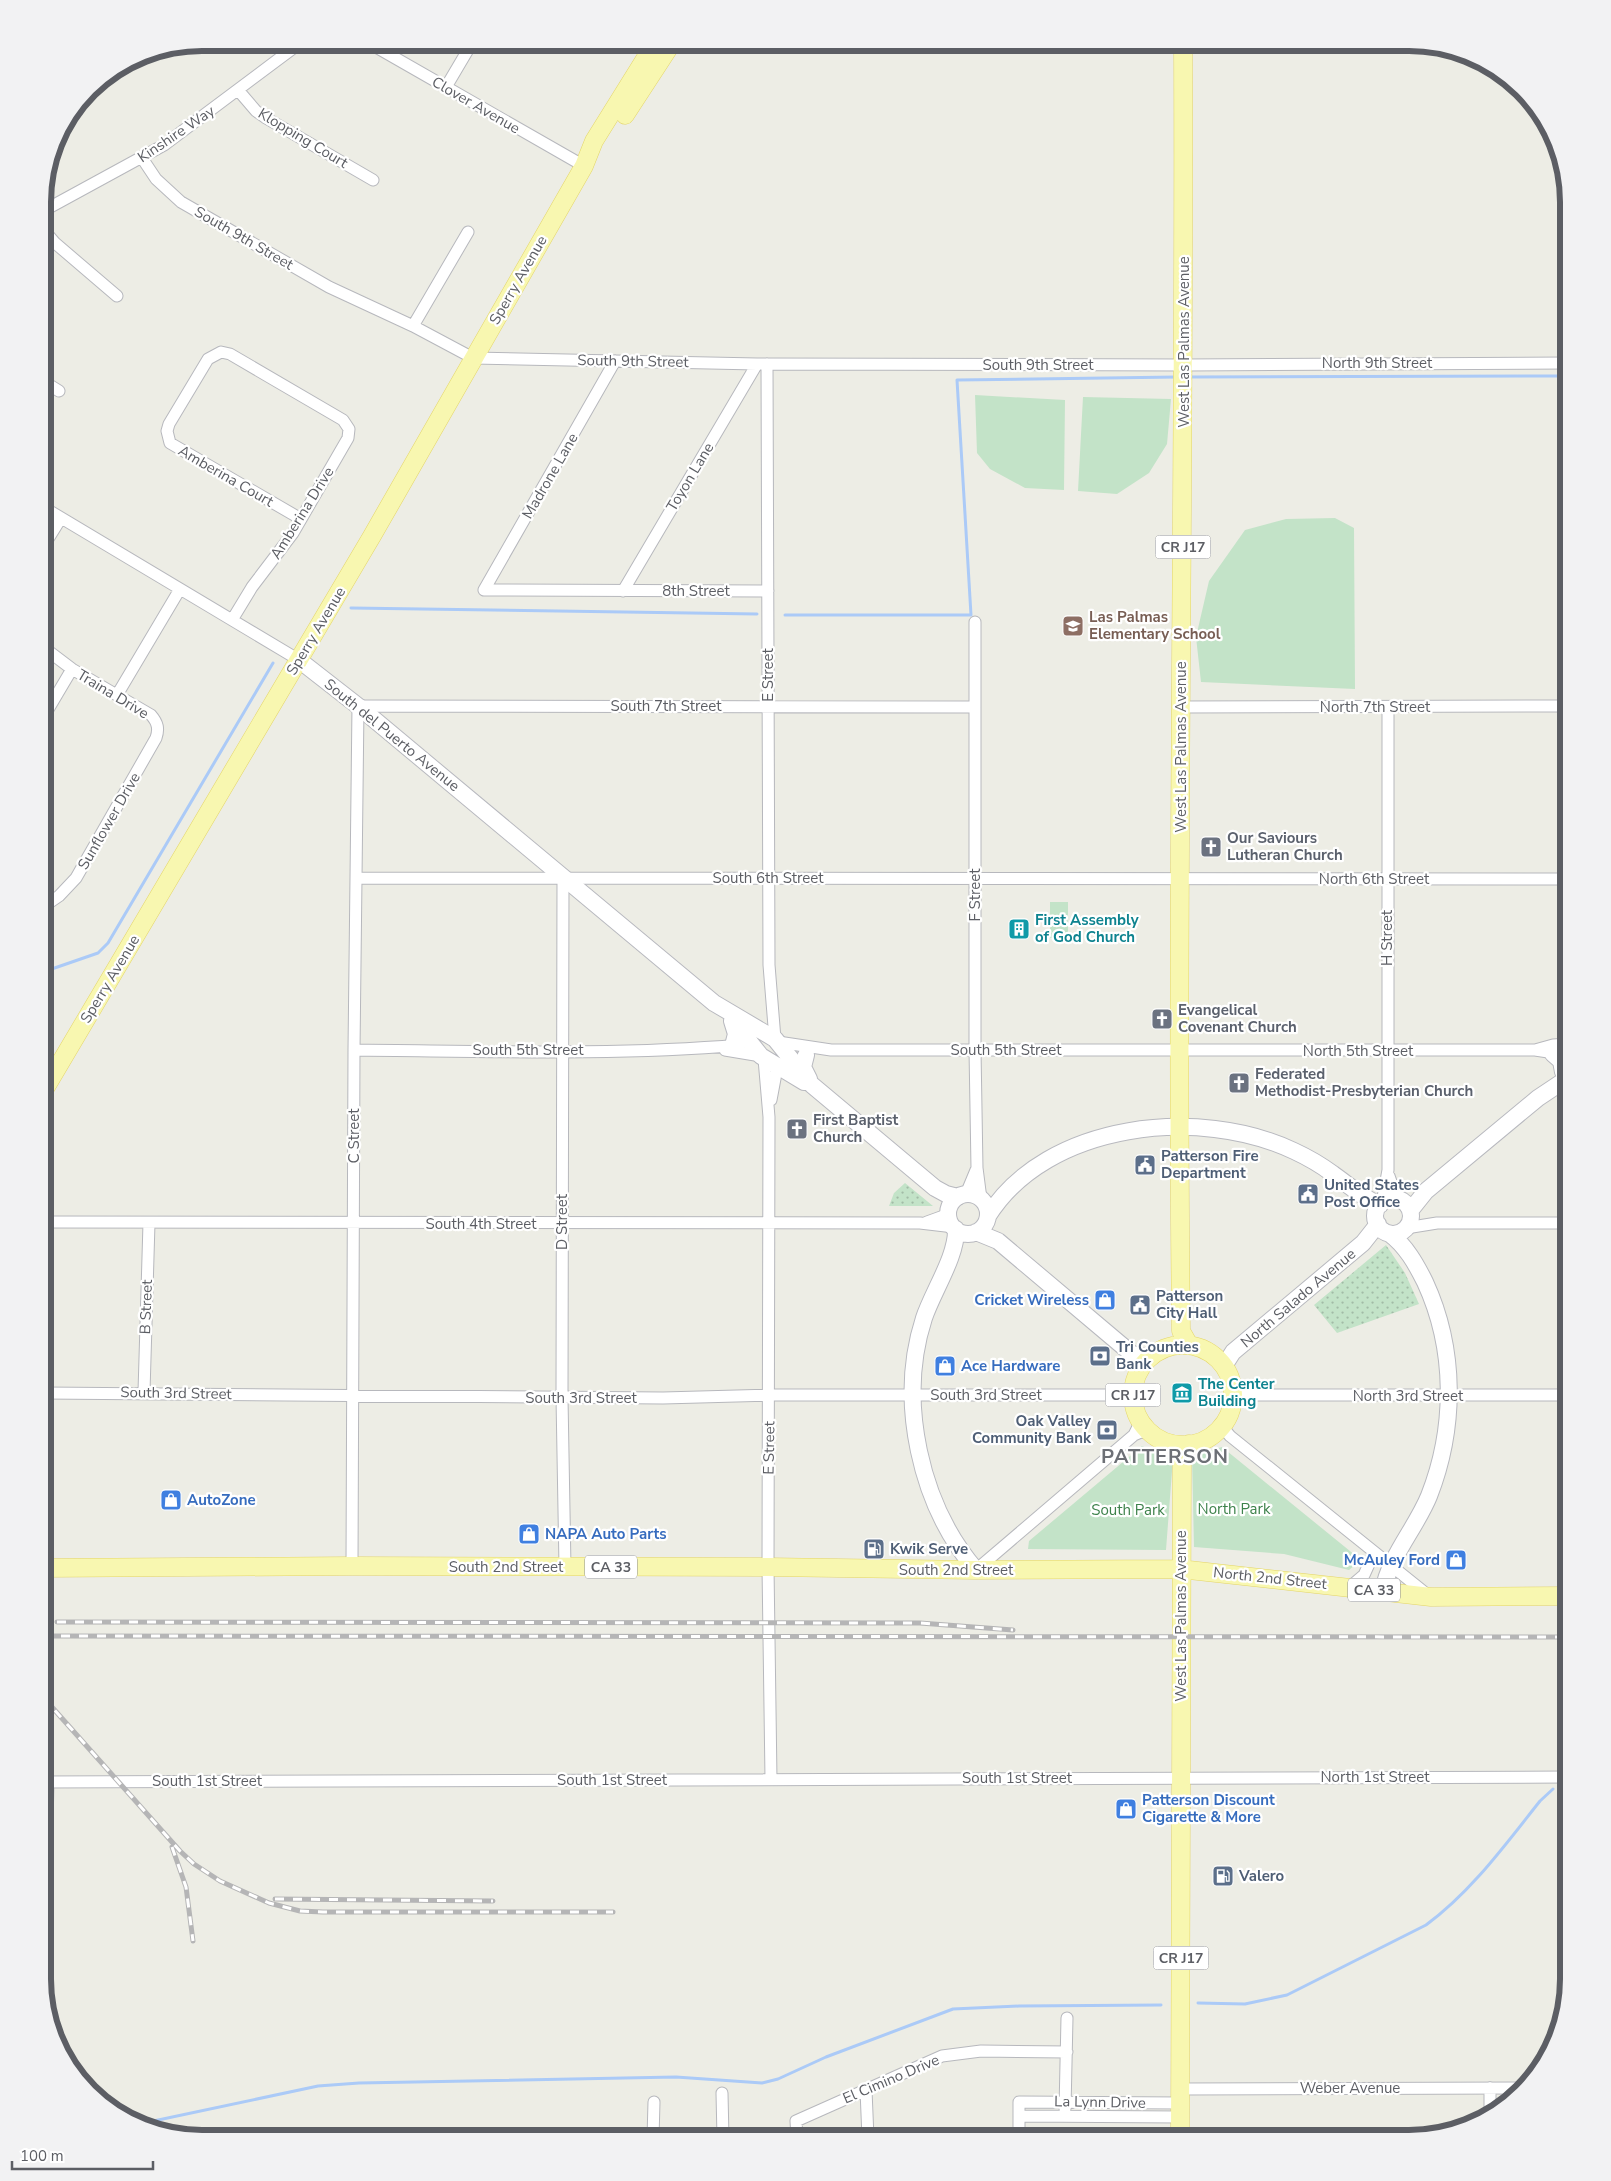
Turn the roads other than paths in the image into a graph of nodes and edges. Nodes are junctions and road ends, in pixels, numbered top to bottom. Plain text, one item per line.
1 (288, 51) edge
2 (385, 51) edge
3 (467, 51) edge
4 (650, 51) edge
5 (666, 51) edge
6 (1183, 52) edge
7 (446, 87) junction
8 (238, 90) junction
9 (142, 158) junction
10 (584, 166) junction
11 (373, 180) dead end
12 (52, 206) edge
13 (468, 232) dead end
14 (52, 239) edge
15 (116, 296) dead end
16 (414, 326) junction
17 (473, 358) junction
18 (615, 361) junction
19 (1560, 363) edge
20 (762, 364) junction
21 (1185, 365) junction
22 (52, 387) edge
23 (59, 391) dead end
24 (349, 429) joint
25 (52, 512) edge
26 (61, 518) junction
27 (301, 520) junction
28 (52, 533) edge
29 (180, 590) junction
30 (484, 590) joint
31 (623, 590) junction
32 (768, 590) junction
33 (232, 620) junction
34 (974, 622) dead end
35 (52, 653) edge
36 (299, 660) junction
37 (72, 669) junction
38 (117, 695) junction
39 (52, 703) edge
40 (358, 706) junction
41 (768, 706) junction
42 (1560, 706) edge
43 (974, 707) junction
44 (1181, 707) junction
45 (1388, 707) junction
46 (157, 724) joint
47 (563, 877) junction
48 (356, 878) junction
49 (769, 878) junction
50 (975, 878) junction
51 (1180, 879) junction
52 (1560, 879) edge
53 (1387, 880) junction
54 (52, 901) edge
55 (714, 1003) junction
56 (731, 1019) junction
57 (1560, 1045) edge
58 (733, 1046) junction
59 (703, 1048) junction
60 (354, 1050) junction
61 (769, 1050) junction
62 (831, 1050) junction
63 (975, 1050) junction
64 (1536, 1050) junction
65 (561, 1051) junction
66 (1180, 1051) junction
67 (1387, 1051) junction
68 (806, 1055) junction
69 (1560, 1055) edge
70 (52, 1078) edge
71 (1560, 1078) edge
72 (816, 1089) junction
73 (769, 1117) junction
74 (1180, 1125) junction
75 (968, 1214) junction
76 (1393, 1216) junction
77 (51, 1222) edge
78 (148, 1222) junction
79 (354, 1224) junction
80 (562, 1224) junction
81 (769, 1224) junction
82 (1560, 1224) edge
83 (1181, 1340) junction
84 (1224, 1358) junction
85 (1144, 1365) junction
86 (144, 1392) junction
87 (51, 1393) edge
88 (770, 1395) junction
89 (913, 1395) junction
90 (1237, 1395) junction
91 (1560, 1395) edge
92 (354, 1396) junction
93 (1449, 1396) junction
94 (562, 1398) junction
95 (1131, 1401) junction
96 (1223, 1430) junction
97 (1143, 1434) junction
98 (1181, 1448) junction
99 (1374, 1553) junction
100 (352, 1566) junction
101 (565, 1567) junction
102 (768, 1567) junction
103 (1391, 1567) junction
104 (51, 1568) edge
105 (1180, 1569) junction
106 (976, 1570) junction
107 (1350, 1587) junction
108 (1383, 1591) junction
109 (1560, 1596) edge
110 (1431, 1597) junction
111 (1180, 1777) junction
112 (1560, 1777) edge
113 (771, 1779) junction
114 (51, 1782) edge
115 (1067, 2018) dead end
116 (1067, 2052) junction
117 (1490, 2088) junction
118 (1512, 2088) edge
119 (866, 2090) junction
120 (722, 2093) dead end
121 (654, 2102) dead end
122 (1065, 2102) junction
123 (1180, 2103) junction
124 (1490, 2106) edge
125 (1019, 2116) junction
126 (1065, 2116) junction
127 (653, 2130) edge
128 (723, 2130) edge
129 (797, 2130) edge
130 (868, 2130) edge
131 (1018, 2130) edge
132 (1180, 2130) edge

1 - 8 street, Kinshire Way
2 - 7 street, Clover Avenue
3 - 7 street
4 - 10 main road, Sperry Avenue
5 - 10 main road, Sperry Avenue
6 - 21 main road, West Las Palmas Avenue / CR J17
7 - 10 street, Clover Avenue
8 - 9 street, Kinshire Way
8 - 11 street, Klopping Court
9 - 12 street, Kinshire Way
9 - 16 street, South 9th Street
10 - 17 main road, Sperry Avenue
13 - 16 street
14 - 15 street
16 - 17 street, South 9th Street
17 - 18 street, South 9th Street
17 - 36 main road, Sperry Avenue
18 - 20 street, South 9th Street
18 - 30 street, Madrone Lane
19 - 21 street, North 9th Street
20 - 21 street, South 9th Street
20 - 31 street, Toyon Lane
20 - 32 street, E Street
21 - 44 main road, West Las Palmas Avenue / CR J17
22 - 23 street
24 - 27 street, Amberina Drive
24 - 27 street, Amberina Court
25 - 26 street, South del Puerto Avenue
26 - 28 street
26 - 29 street, South del Puerto Avenue
27 - 33 street, Amberina Drive
29 - 33 street, South del Puerto Avenue
29 - 38 street
30 - 31 street, 8th Street
31 - 32 street, 8th Street
32 - 41 street, E Street
33 - 36 street, South del Puerto Avenue
34 - 43 street, F Street
35 - 37 street, Traina Drive
36 - 40 street, South del Puerto Avenue
36 - 70 main road, Sperry Avenue
37 - 38 street, Traina Drive
37 - 39 street
38 - 46 street, Traina Drive
40 - 41 street, South 7th Street
40 - 47 street, South del Puerto Avenue
40 - 48 street, C Street
41 - 43 street, South 7th Street
41 - 49 street, E Street
42 - 45 street, North 7th Street
43 - 50 street, F Street
44 - 45 street, North 7th Street
44 - 51 main road, West Las Palmas Avenue / CR J17
45 - 53 street, H Street
46 - 54 street, Sunflower Drive
47 - 48 street, South 6th Street
47 - 49 street, South 6th Street
47 - 55 street, South del Puerto Avenue
47 - 65 street, D Street
48 - 60 street, C Street
49 - 50 street, South 6th Street
49 - 61 street, E Street
50 - 51 street, South 6th Street
50 - 63 street, F Street
51 - 53 street, North 6th Street
51 - 66 main road, West Las Palmas Avenue / CR J17
52 - 53 street, North 6th Street
53 - 67 street, H Street
55 - 56 street, South del Puerto Avenue
55 - 61 street, South del Puerto Avenue
56 - 58 street
56 - 61 street, South del Puerto Avenue
57 - 64 street, North 5th Street
58 - 59 street, South 5th Street
58 - 61 street, South 5th Street
59 - 61 street, South 5th Street
59 - 65 street, South 5th Street
60 - 65 street, South 5th Street
60 - 79 street, C Street
61 - 62 street, South 5th Street
61 - 68 street, South 5th Street
61 - 72 street, South del Puerto Avenue
61 - 73 street, E Street
61 - 73 street, E Street
62 - 63 street, South 5th Street
62 - 68 street, South 5th Street
63 - 66 street, South 5th Street
63 - 75 street, F Street
64 - 67 street, North 5th Street
64 - 69 street, North 5th Street
65 - 80 street, D Street
66 - 67 street, North 5th Street
66 - 74 main road, West Las Palmas Avenue / CR J17
67 - 76 street, H Street
68 - 72 street
71 - 76 street, North Salado Avenue
72 - 75 street, South del Puerto Avenue
73 - 81 street, E Street
74 - 75 street
74 - 76 street
74 - 83 main road, West Las Palmas Avenue / CR J17
75 - 81 street, South 4th Street
75 - 85 street
75 - 89 street
76 - 82 street
76 - 84 street, North Salado Avenue
76 - 93 street
77 - 78 street, South 4th Street
78 - 79 street, South 4th Street
78 - 86 street, B Street
79 - 80 street, South 4th Street
79 - 92 street, C Street
80 - 81 street, South 4th Street
80 - 94 street, D Street
81 - 88 street, E Street
83 - 84 main road
83 - 85 main road
84 - 90 main road
85 - 95 main road, CR J17
86 - 87 street, South 3rd Street
86 - 92 street, South 3rd Street
88 - 89 street, South 3rd Street
88 - 94 street, South 3rd Street
88 - 102 street, E Street
89 - 95 street, South 3rd Street
89 - 106 street
90 - 93 street, North 3rd Street
90 - 96 main road
91 - 93 street, North 3rd Street
92 - 94 street, South 3rd Street
92 - 100 street, C Street
93 - 103 street
94 - 101 street, D Street
95 - 97 main road, CR J17
96 - 98 main road
96 - 99 street
97 - 98 main road, CR J17
97 - 106 street
98 - 105 main road, West Las Palmas Avenue / CR J17
99 - 103 street
99 - 107 street
100 - 101 main road, South 2nd Street / CA 33
100 - 104 main road, South 2nd Street / CA 33
101 - 102 main road, South 2nd Street / CA 33
102 - 106 main road, South 2nd Street / CA 33
102 - 113 street, E Street
103 - 108 street
103 - 110 street
105 - 106 main road, South 2nd Street / CA 33
105 - 107 main road, North 2nd Street / CA 33
105 - 111 main road, West Las Palmas Avenue / CR J17
107 - 108 main road, North 2nd Street / CA 33
108 - 110 main road, North 2nd Street / CA 33
109 - 110 main road, North 2nd Street / CA 33
111 - 112 street, North 1st Street
111 - 113 street, South 1st Street
111 - 123 main road, CR J17
113 - 114 street, South 1st Street
115 - 116 street
116 - 119 street, El Cimino Drive
116 - 122 street
117 - 118 street, Weber Avenue
117 - 123 street, Weber Avenue
117 - 124 street
119 - 129 street, El Cimino Drive
119 - 130 street
120 - 128 street
121 - 127 street
122 - 123 street, La Lynn Drive
122 - 125 street, La Lynn Drive
122 - 126 street
123 - 126 street, La Lynn Drive
123 - 132 main road, CR J17
125 - 126 street, La Lynn Drive
125 - 131 street

